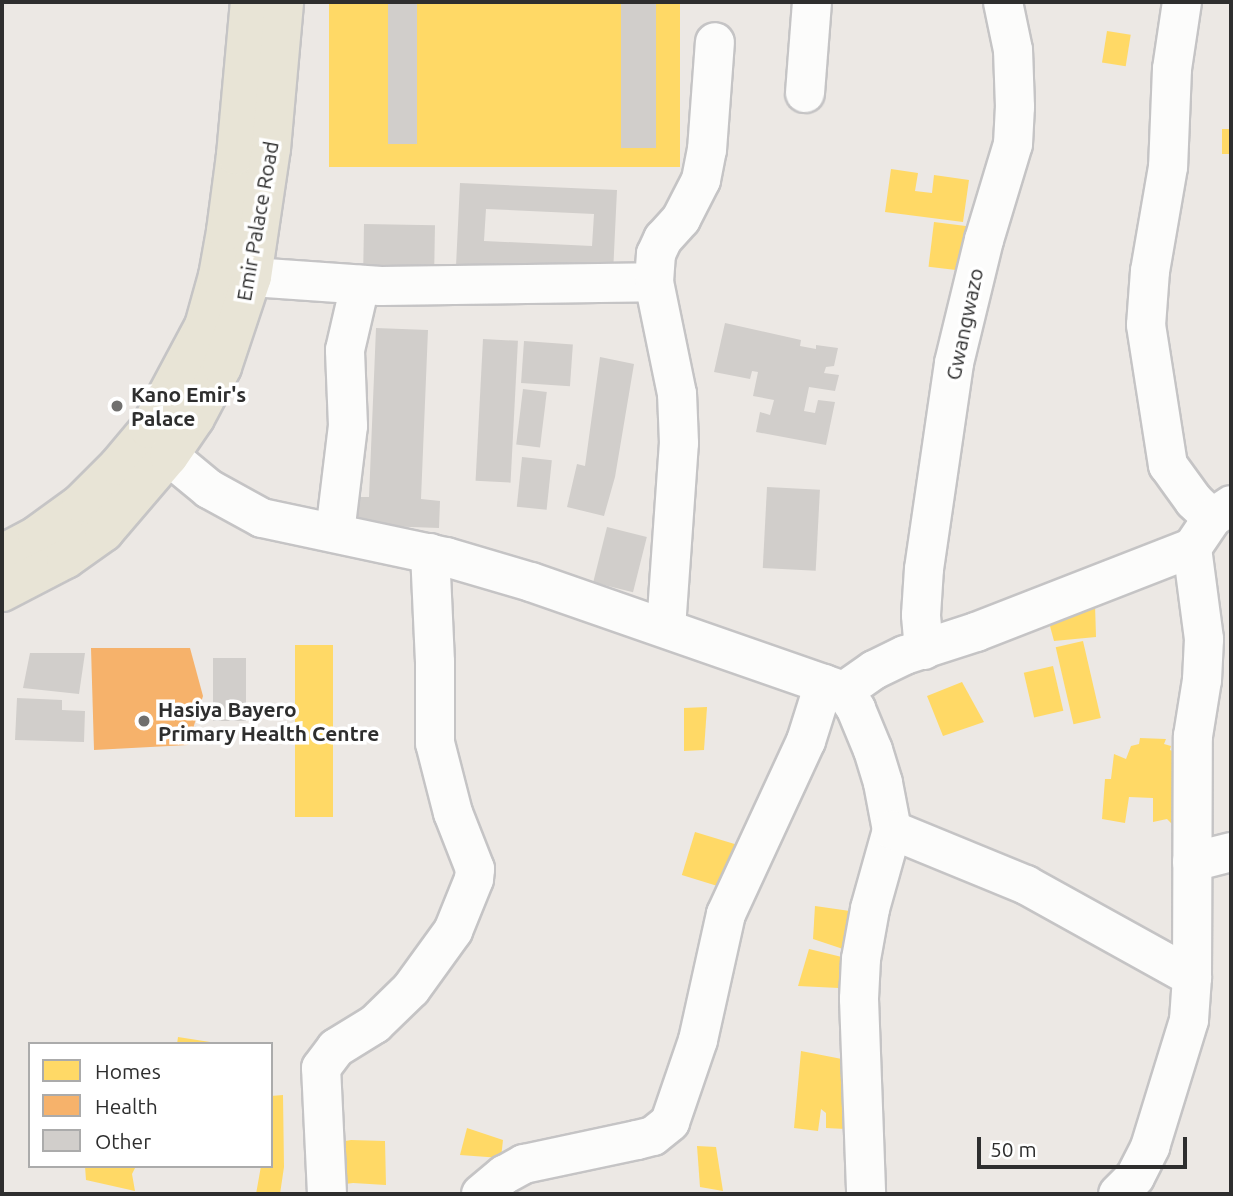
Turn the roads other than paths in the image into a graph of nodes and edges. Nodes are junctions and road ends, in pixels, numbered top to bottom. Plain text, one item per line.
1 (250, 2) edge
2 (284, 2) edge
3 (812, 2) edge
4 (1003, 2) edge
5 (1182, 2) edge
6 (715, 42) dead end
7 (806, 93) dead end
8 (251, 276) junction
9 (654, 282) junction
10 (360, 285) junction
11 (169, 456) junction
12 (1212, 524) edge
13 (335, 533) junction
14 (430, 553) junction
15 (2, 554) edge
16 (2, 592) edge
17 (666, 628) junction
18 (1218, 640) edge
19 (924, 650) junction
20 (834, 687) junction
21 (892, 830) junction
22 (1231, 852) edge
23 (1192, 862) junction
24 (1192, 976) junction
25 (327, 1194) edge
26 (481, 1194) edge
27 (866, 1194) edge
28 (1118, 1194) edge

1 - 15 main road, Emir Palace Road
2 - 8 main road, Emir Palace Road
3 - 7 street
4 - 19 street, Gwangwazo
5 - 12 street
6 - 9 street
8 - 10 street
8 - 11 main road, Emir Palace Road
9 - 10 street
9 - 17 street
10 - 13 street
11 - 13 street
11 - 16 main road, Emir Palace Road
12 - 18 street
12 - 19 street
13 - 14 street
14 - 17 street
14 - 25 street
17 - 20 street
18 - 23 street
19 - 20 street
20 - 21 street
20 - 26 street
21 - 24 street
21 - 27 street
22 - 23 street
23 - 24 street
24 - 28 street

